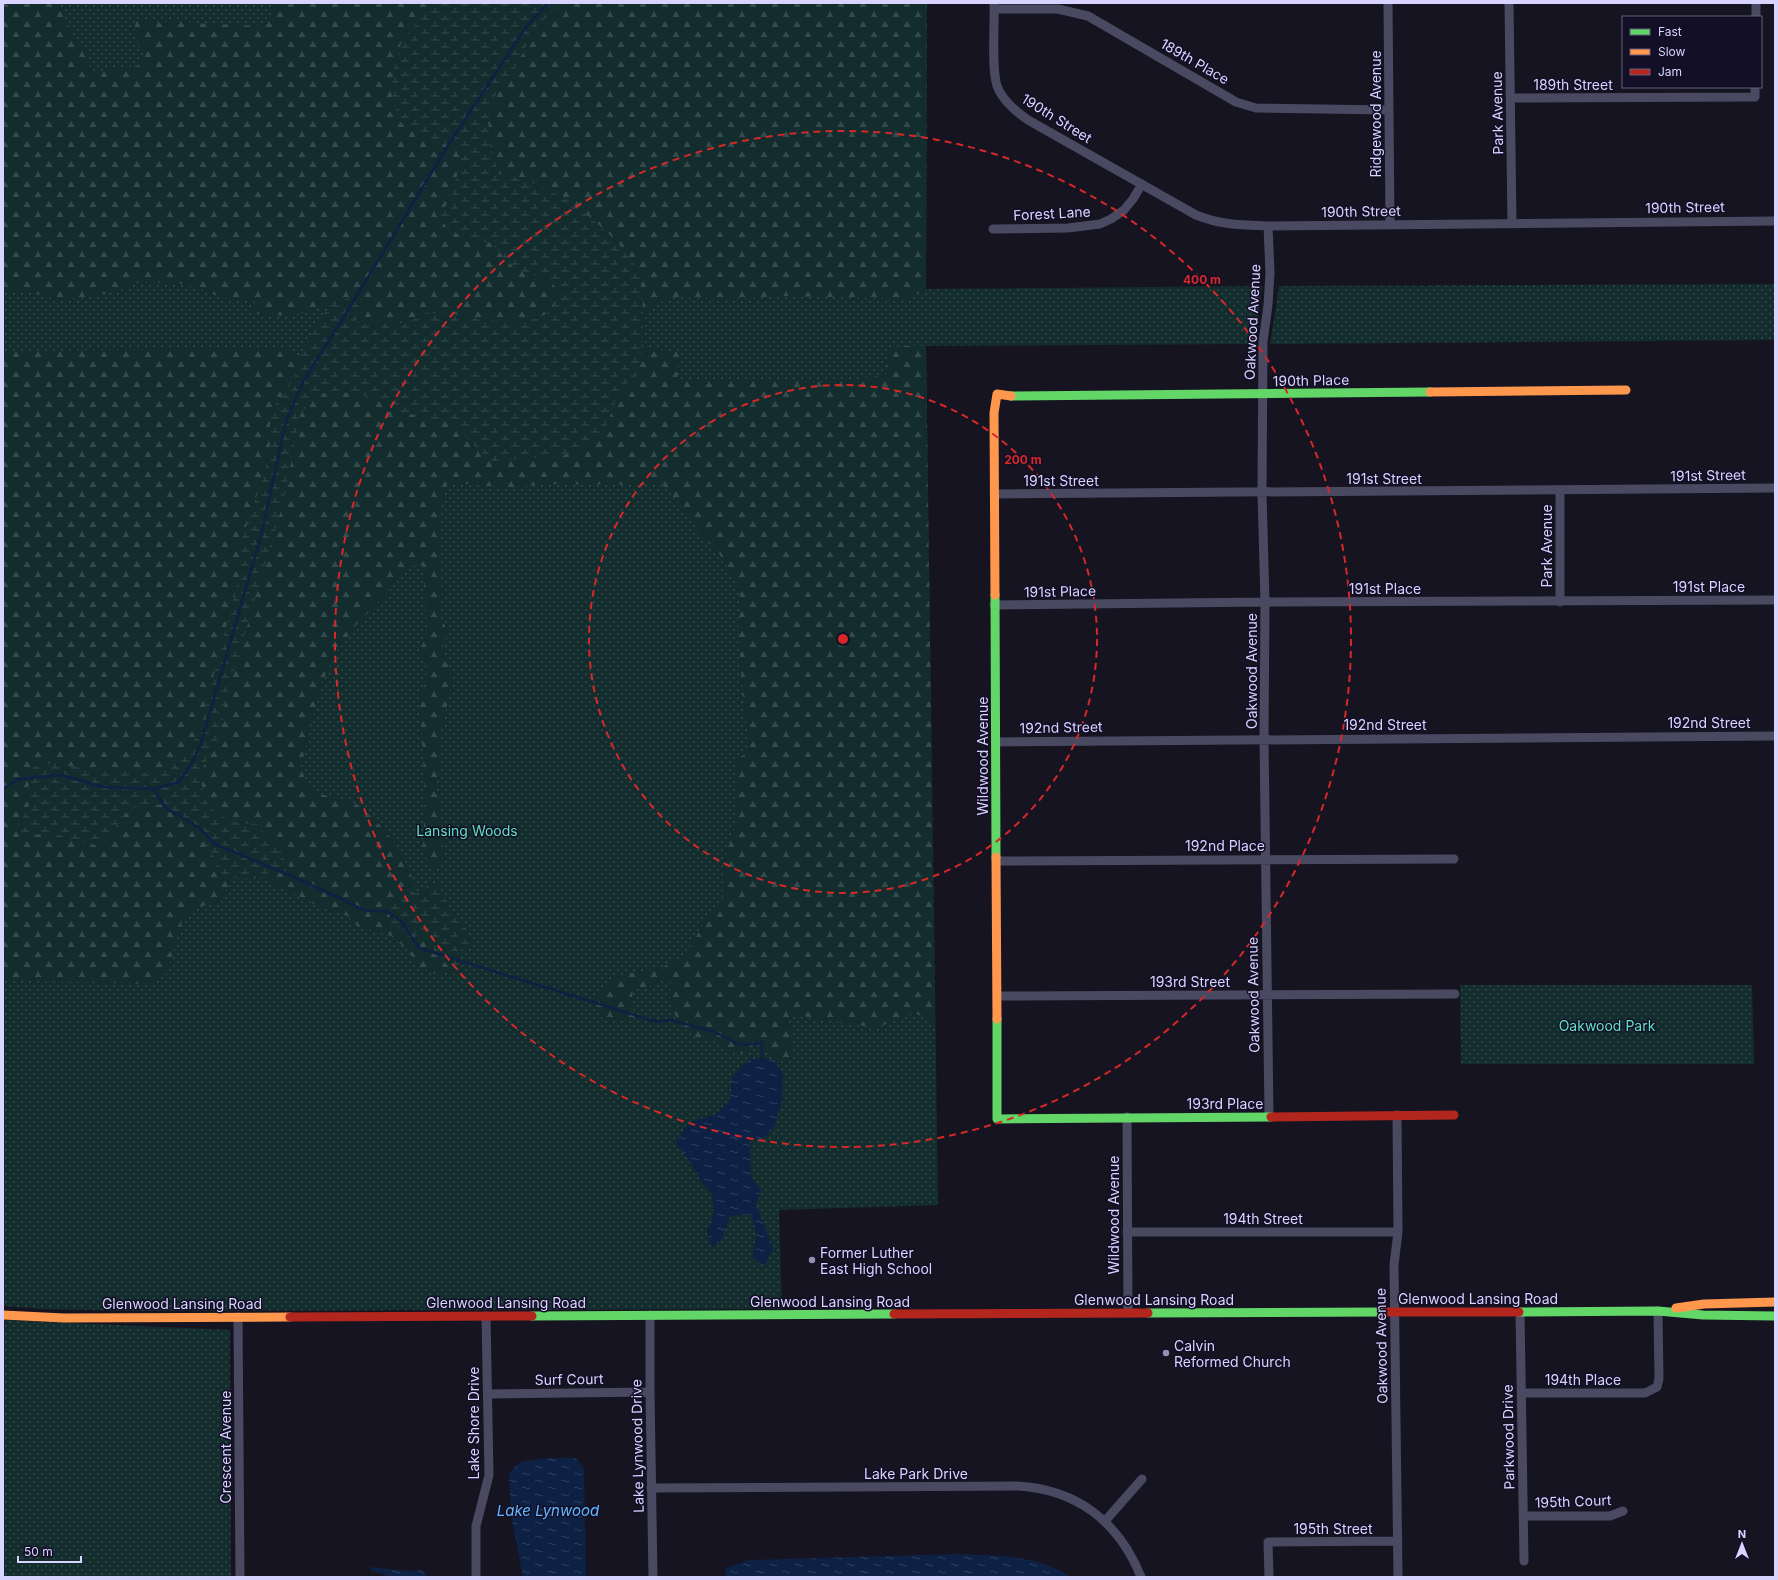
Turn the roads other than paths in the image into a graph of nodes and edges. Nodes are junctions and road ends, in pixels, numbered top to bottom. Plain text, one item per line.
1 (1388, 3) edge
2 (1509, 3) edge
3 (1756, 3) edge
4 (994, 6) edge
5 (1756, 16) edge
6 (1755, 88) edge
7 (1511, 98) junction
8 (1388, 110) junction
9 (1142, 184) junction
10 (1775, 220) edge
11 (1512, 223) junction
12 (1390, 224) junction
13 (1268, 226) junction
14 (993, 229) dead end
15 (1626, 390) dead end
16 (997, 394) joint
17 (1263, 394) junction
18 (1775, 488) edge
19 (1560, 491) junction
20 (1262, 493) junction
21 (994, 494) junction
22 (1775, 600) edge
23 (1265, 602) junction
24 (1560, 602) junction
25 (994, 605) junction
26 (1775, 736) edge
27 (1264, 739) junction
28 (996, 742) junction
29 (1265, 859) junction
30 (1454, 859) dead end
31 (996, 861) junction
32 (1455, 994) dead end
33 (1267, 995) junction
34 (997, 996) junction
35 (1397, 1115) junction
36 (1454, 1115) dead end
37 (1269, 1116) junction
38 (1127, 1117) junction
39 (997, 1119) joint
40 (1128, 1232) junction
41 (1398, 1232) junction
42 (1775, 1302) edge
43 (1658, 1311) junction
44 (1395, 1312) junction
45 (1520, 1312) junction
46 (1128, 1313) junction
47 (3, 1315) edge
48 (486, 1316) junction
49 (650, 1316) junction
50 (1775, 1316) edge
51 (238, 1317) junction
52 (650, 1392) junction
53 (1522, 1393) junction
54 (489, 1394) junction
55 (1142, 1478) dead end
56 (651, 1488) junction
57 (1623, 1511) dead end
58 (1524, 1516) junction
59 (1105, 1520) junction
60 (1398, 1541) junction
61 (1524, 1561) dead end
62 (240, 1577) edge
63 (476, 1577) edge
64 (653, 1577) edge
65 (1141, 1577) edge
66 (1269, 1577) edge
67 (1398, 1577) edge

1 - 8 street, Ridgewood Avenue
2 - 7 street, Park Avenue
3 - 5 street
4 - 8 street, 189th Place
4 - 9 street, 190th Street
6 - 7 street, 189th Street
7 - 11 street, Park Avenue
8 - 12 street, Ridgewood Avenue
9 - 13 street, 190th Street
9 - 14 street, Forest Lane
10 - 11 street, 190th Street
11 - 12 street, 190th Street
12 - 13 street, 190th Street
13 - 17 street, Oakwood Avenue
15 - 17 main road, 190th Place
16 - 17 main road, 190th Place
16 - 21 main road, Wildwood Avenue
17 - 20 street, Oakwood Avenue
18 - 19 street, 191st Street
19 - 20 street, 191st Street
19 - 24 street, Park Avenue
20 - 21 street, 191st Street
20 - 23 street, Oakwood Avenue
21 - 25 main road, Wildwood Avenue
22 - 24 street, 191st Place
23 - 24 street, 191st Place
23 - 25 street, 191st Place
23 - 27 street, Oakwood Avenue
25 - 28 main road, Wildwood Avenue
26 - 27 street, 192nd Street
27 - 28 street, 192nd Street
27 - 29 street, Oakwood Avenue
28 - 31 main road, Wildwood Avenue
29 - 30 street, 192nd Place
29 - 31 street, 192nd Place
29 - 33 street, Oakwood Avenue
31 - 34 main road, Wildwood Avenue
32 - 33 street, 193rd Street
33 - 34 street, 193rd Street
33 - 37 street, Oakwood Avenue
34 - 39 main road, Wildwood Avenue
35 - 36 main road, 193rd Place
35 - 37 main road, 193rd Place
35 - 41 street, Oakwood Avenue
37 - 38 main road, 193rd Place
38 - 39 main road, 193rd Place
38 - 40 street, Wildwood Avenue
40 - 41 street, 194th Street
40 - 46 street, Wildwood Avenue
41 - 44 street, Oakwood Avenue
42 - 43 main road, Glenwood Lansing Road
43 - 45 main road, Glenwood Lansing Road
43 - 50 main road, Glenwood Lansing Road
43 - 53 street, 194th Place
44 - 45 main road, Glenwood Lansing Road
44 - 46 main road, Glenwood Lansing Road
44 - 60 street, Oakwood Avenue
45 - 53 street, Parkwood Drive
46 - 49 main road, Glenwood Lansing Road
47 - 51 main road, Glenwood Lansing Road
48 - 49 main road, Glenwood Lansing Road
48 - 51 main road, Glenwood Lansing Road
48 - 54 street, Lake Shore Drive
49 - 52 street, Lake Lynwood Drive
51 - 62 street, Crescent Avenue
52 - 54 street, Surf Court
52 - 56 street, Lake Lynwood Drive
53 - 58 street, Parkwood Drive
54 - 63 street, Lake Shore Drive
55 - 59 street
56 - 59 street, Lake Park Drive
56 - 64 street, Lake Lynwood Drive
57 - 58 street, 195th Court
58 - 61 street, Parkwood Drive
59 - 65 street, Lake Park Drive
60 - 66 street, 195th Street
60 - 67 street, Oakwood Avenue

